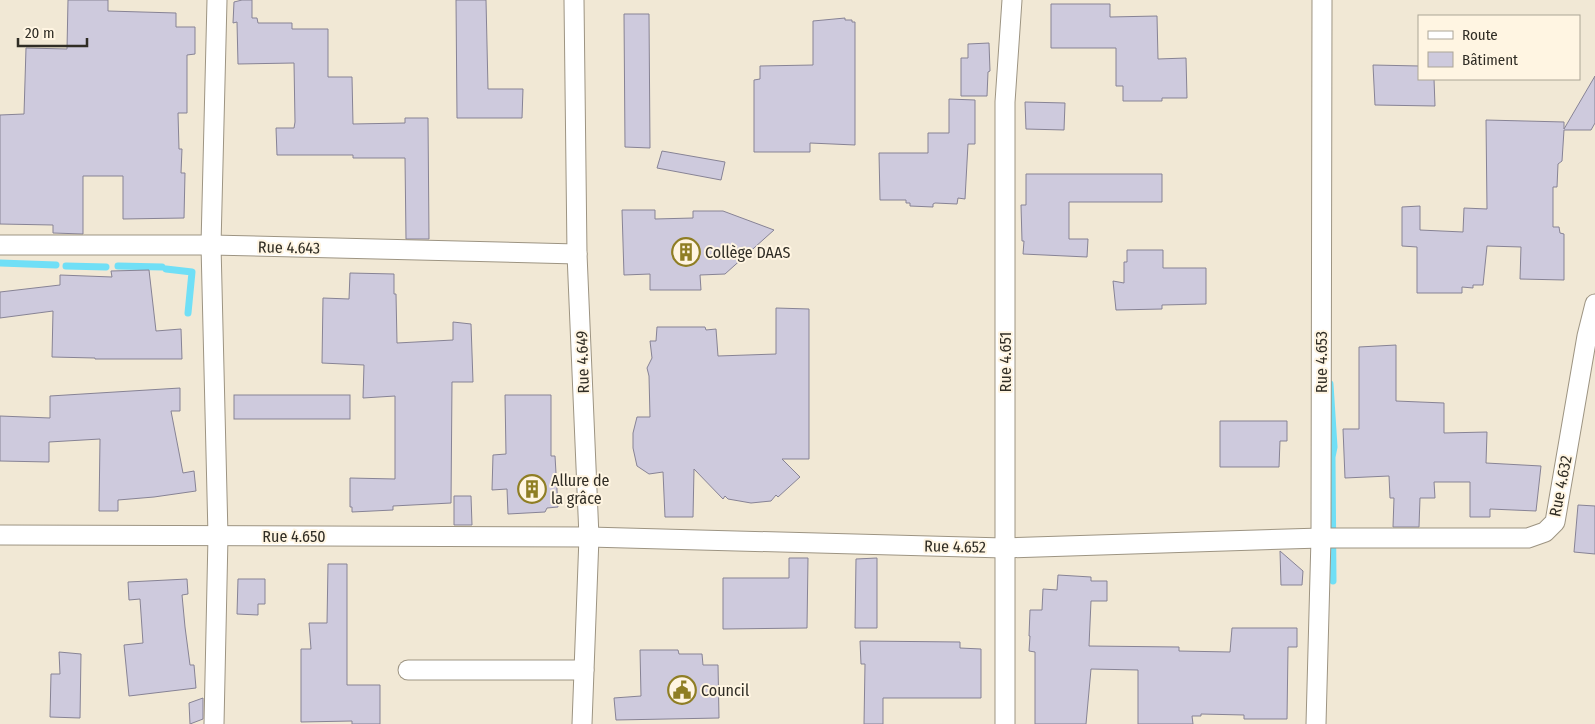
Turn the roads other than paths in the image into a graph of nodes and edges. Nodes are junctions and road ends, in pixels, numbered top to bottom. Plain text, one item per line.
1 (217, 0) edge
2 (574, 0) edge
3 (1012, 0) edge
4 (1322, 0) edge
5 (0, 245) edge
6 (211, 245) junction
7 (577, 254) junction
8 (1595, 304) edge
9 (0, 535) edge
10 (218, 536) junction
11 (589, 537) junction
12 (1320, 538) junction
13 (1004, 548) junction
14 (408, 670) dead end
15 (584, 670) junction
16 (214, 724) edge
17 (582, 724) edge
18 (1005, 724) edge
19 (1316, 724) edge

1 - 6 street
2 - 7 street, Rue 4.649
3 - 13 street, Rue 4.651
4 - 12 street, Rue 4.653
5 - 6 street, Rue 4.643
6 - 7 street, Rue 4.643
6 - 10 street
7 - 11 street, Rue 4.649
8 - 12 street, Rue 4.632
9 - 10 street, Rue 4.650
10 - 11 street, Rue 4.650
10 - 16 street
11 - 13 street, Rue 4.652
11 - 15 street, Rue 4.649
12 - 13 street, Rue 4.652
12 - 19 street, Rue 4.653
13 - 18 street, Rue 4.651
14 - 15 street
15 - 17 street, Rue 4.649

